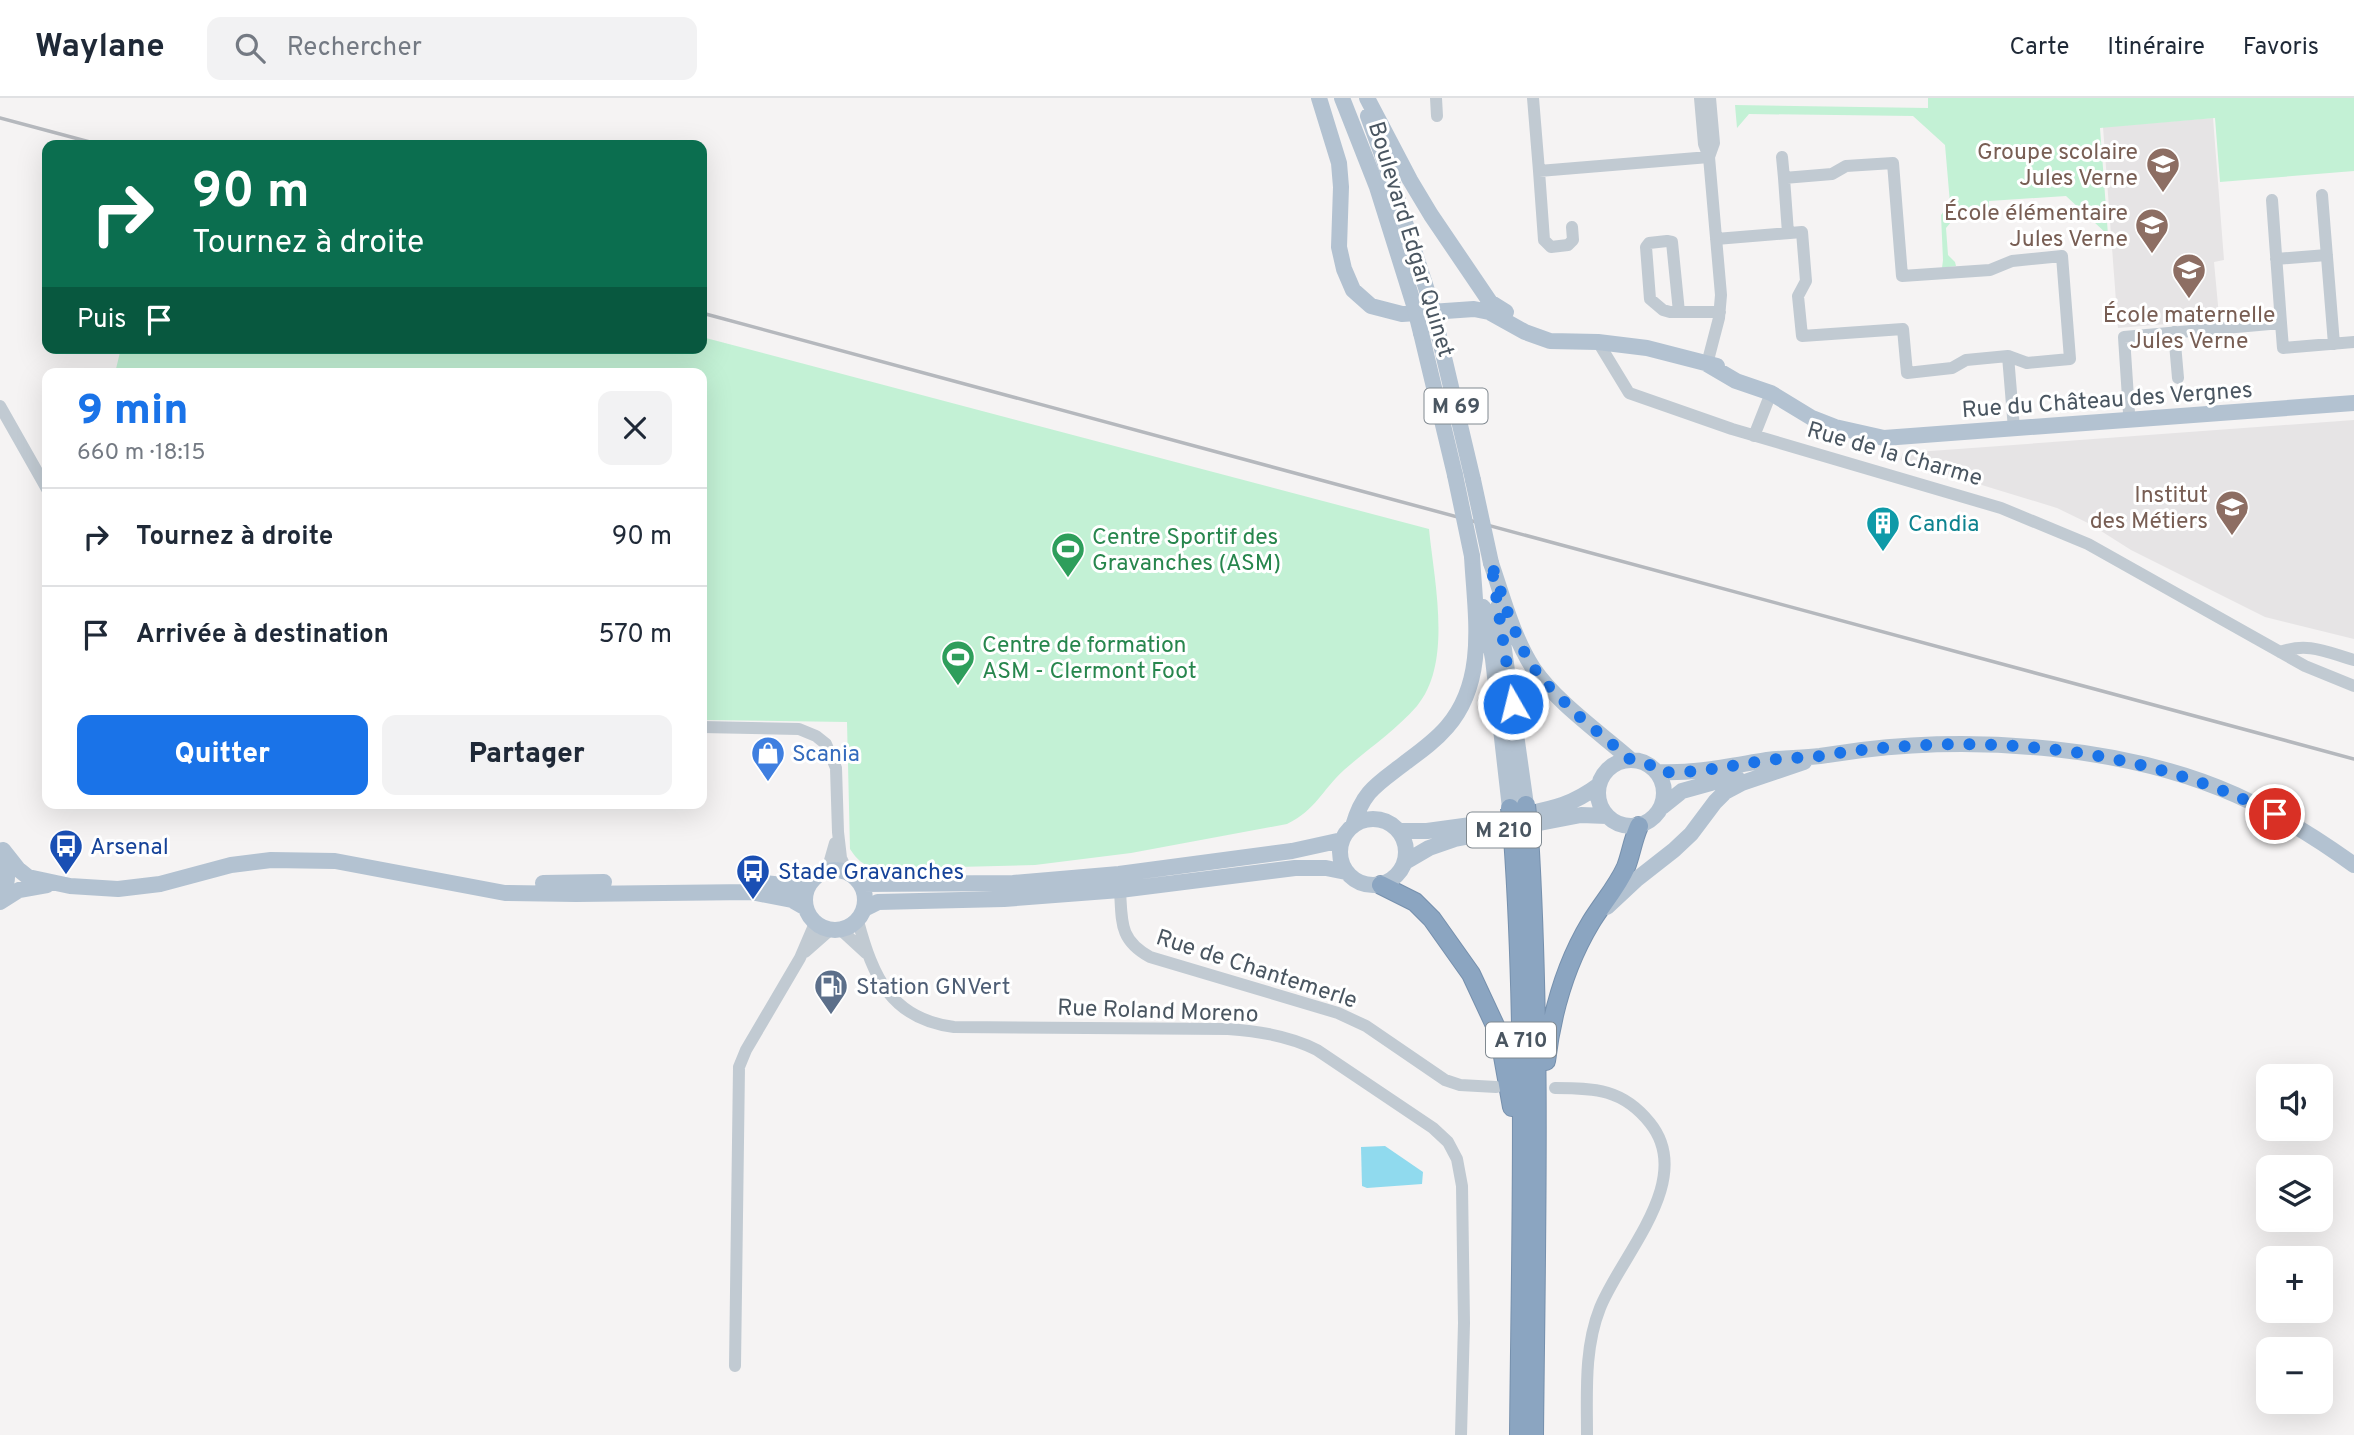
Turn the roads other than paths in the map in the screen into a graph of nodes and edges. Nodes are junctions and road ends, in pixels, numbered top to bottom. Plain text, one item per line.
1 (1319, 98) edge
2 (1342, 98) edge
3 (1361, 98) edge
4 (1367, 98) edge
5 (1436, 98) edge
6 (1533, 98) edge
7 (1700, 98) edge
8 (1710, 98) edge
9 (1437, 116) dead end
10 (1709, 157) junction
11 (1782, 157) dead end
12 (1539, 171) junction
13 (1784, 178) junction
14 (2322, 195) dead end
15 (2272, 200) dead end
16 (1572, 227) dead end
17 (1788, 233) junction
18 (1716, 239) junction
19 (2327, 255) junction
20 (2276, 259) junction
21 (1679, 312) junction
22 (1720, 312) junction
23 (2281, 323) junction
24 (2175, 332) junction
25 (1568, 341) junction
26 (1598, 342) junction
27 (2354, 342) edge
28 (2334, 344) junction
29 (2008, 356) junction
30 (1707, 364) junction
31 (2178, 378) dead end
32 (1771, 393) junction
33 (2354, 395) edge
34 (2354, 403) edge
35 (0, 406) edge
36 (2129, 413) junction
37 (2014, 425) junction
38 (1754, 436) junction
39 (42, 480) edge
40 (1472, 556) junction
41 (1491, 563) junction
42 (2280, 652) junction
43 (2354, 660) edge
44 (2354, 686) edge
45 (707, 727) edge
46 (1820, 756) junction
47 (1631, 760) junction
48 (1657, 772) junction
49 (1599, 785) junction
50 (1518, 806) junction
51 (1662, 807) junction
52 (1607, 816) junction
53 (1353, 826) junction
54 (1639, 826) junction
55 (1399, 831) junction
56 (838, 832) junction
57 (1521, 836) junction
58 (1342, 840) junction
59 (1, 848) edge
60 (1405, 862) junction
61 (2354, 865) edge
62 (827, 871) junction
63 (1346, 872) junction
64 (848, 873) junction
65 (811, 881) junction
66 (56, 884) junction
67 (449, 884) junction
68 (861, 884) junction
69 (1381, 885) junction
70 (1121, 890) junction
71 (0, 900) edge
72 (806, 908) junction
73 (861, 915) junction
74 (1591, 922) junction
75 (828, 928) junction
76 (866, 954) junction
77 (1496, 1087) dead end
78 (1555, 1088) dead end
79 (1537, 1127) junction
80 (1521, 1243) junction
81 (735, 1366) dead end
82 (1461, 1435) edge
83 (1519, 1435) edge
84 (1534, 1435) edge
85 (1587, 1435) edge

1 - 25 main road
2 - 40 main road, Boulevard Edgar Quinet / M 69, bridge
3 - 41 main road, Boulevard Edgar Quinet / M 69, bridge
4 - 25 main road
5 - 9 street
6 - 12 street
7 - 10 street
8 - 10 street
10 - 12 street
10 - 18 street
11 - 13 street
12 - 16 street
13 - 17 street
13 - 29 street
14 - 19 street
15 - 20 street
17 - 18 street
17 - 29 street
18 - 22 street
19 - 20 street
19 - 28 street
20 - 23 street
21 - 21 street
21 - 22 street
22 - 30 street
23 - 24 street
23 - 28 street
24 - 31 street
24 - 36 street
25 - 26 main road
26 - 30 main road
26 - 38 street, Rue de la Charme
27 - 28 street
29 - 37 street
30 - 32 main road, Rue du Château des Vergnes
32 - 37 main road, Rue du Château des Vergnes
32 - 38 street
33 - 36 main road, Rue du Château des Vergnes
34 - 37 main road, Rue du Château des Vergnes
35 - 39 street
36 - 37 main road, Rue du Château des Vergnes
38 - 42 street, Rue de la Charme
40 - 50 main road, Boulevard Edgar Quinet / M 69
40 - 53 main road
41 - 47 main road
41 - 50 main road, M 69
42 - 43 street
42 - 44 street, Rue de la Charme
45 - 56 street
46 - 48 main road
46 - 51 main road
46 - 61 main road
46 - 74 main road
47 - 48 main road
47 - 49 main road
48 - 51 main road
49 - 52 main road
49 - 55 main road, M 210
50 - 57 highway, A 710, bridge
51 - 54 main road
52 - 54 main road
52 - 60 main road, M 210
53 - 55 main road
53 - 58 main road
54 - 74 highway
55 - 60 main road
56 - 62 street
56 - 64 street
57 - 79 highway, A 710
57 - 80 highway, A 710
58 - 63 main road
58 - 68 main road
59 - 66 main road
59 - 71 main road
60 - 69 main road
62 - 64 main road
62 - 65 main road
63 - 69 main road
63 - 70 main road
64 - 68 main road
65 - 67 main road
65 - 72 main road
66 - 67 main road
66 - 71 main road
67 - 72 main road
68 - 73 main road
69 - 80 highway
70 - 73 main road
70 - 77 street, Rue de Chantemerle
72 - 75 main road
73 - 75 main road
73 - 76 street
74 - 79 highway
75 - 76 street
75 - 81 street
76 - 82 street, Rue Roland Moreno
78 - 85 street
79 - 84 highway, A 710
80 - 83 highway, A 710

